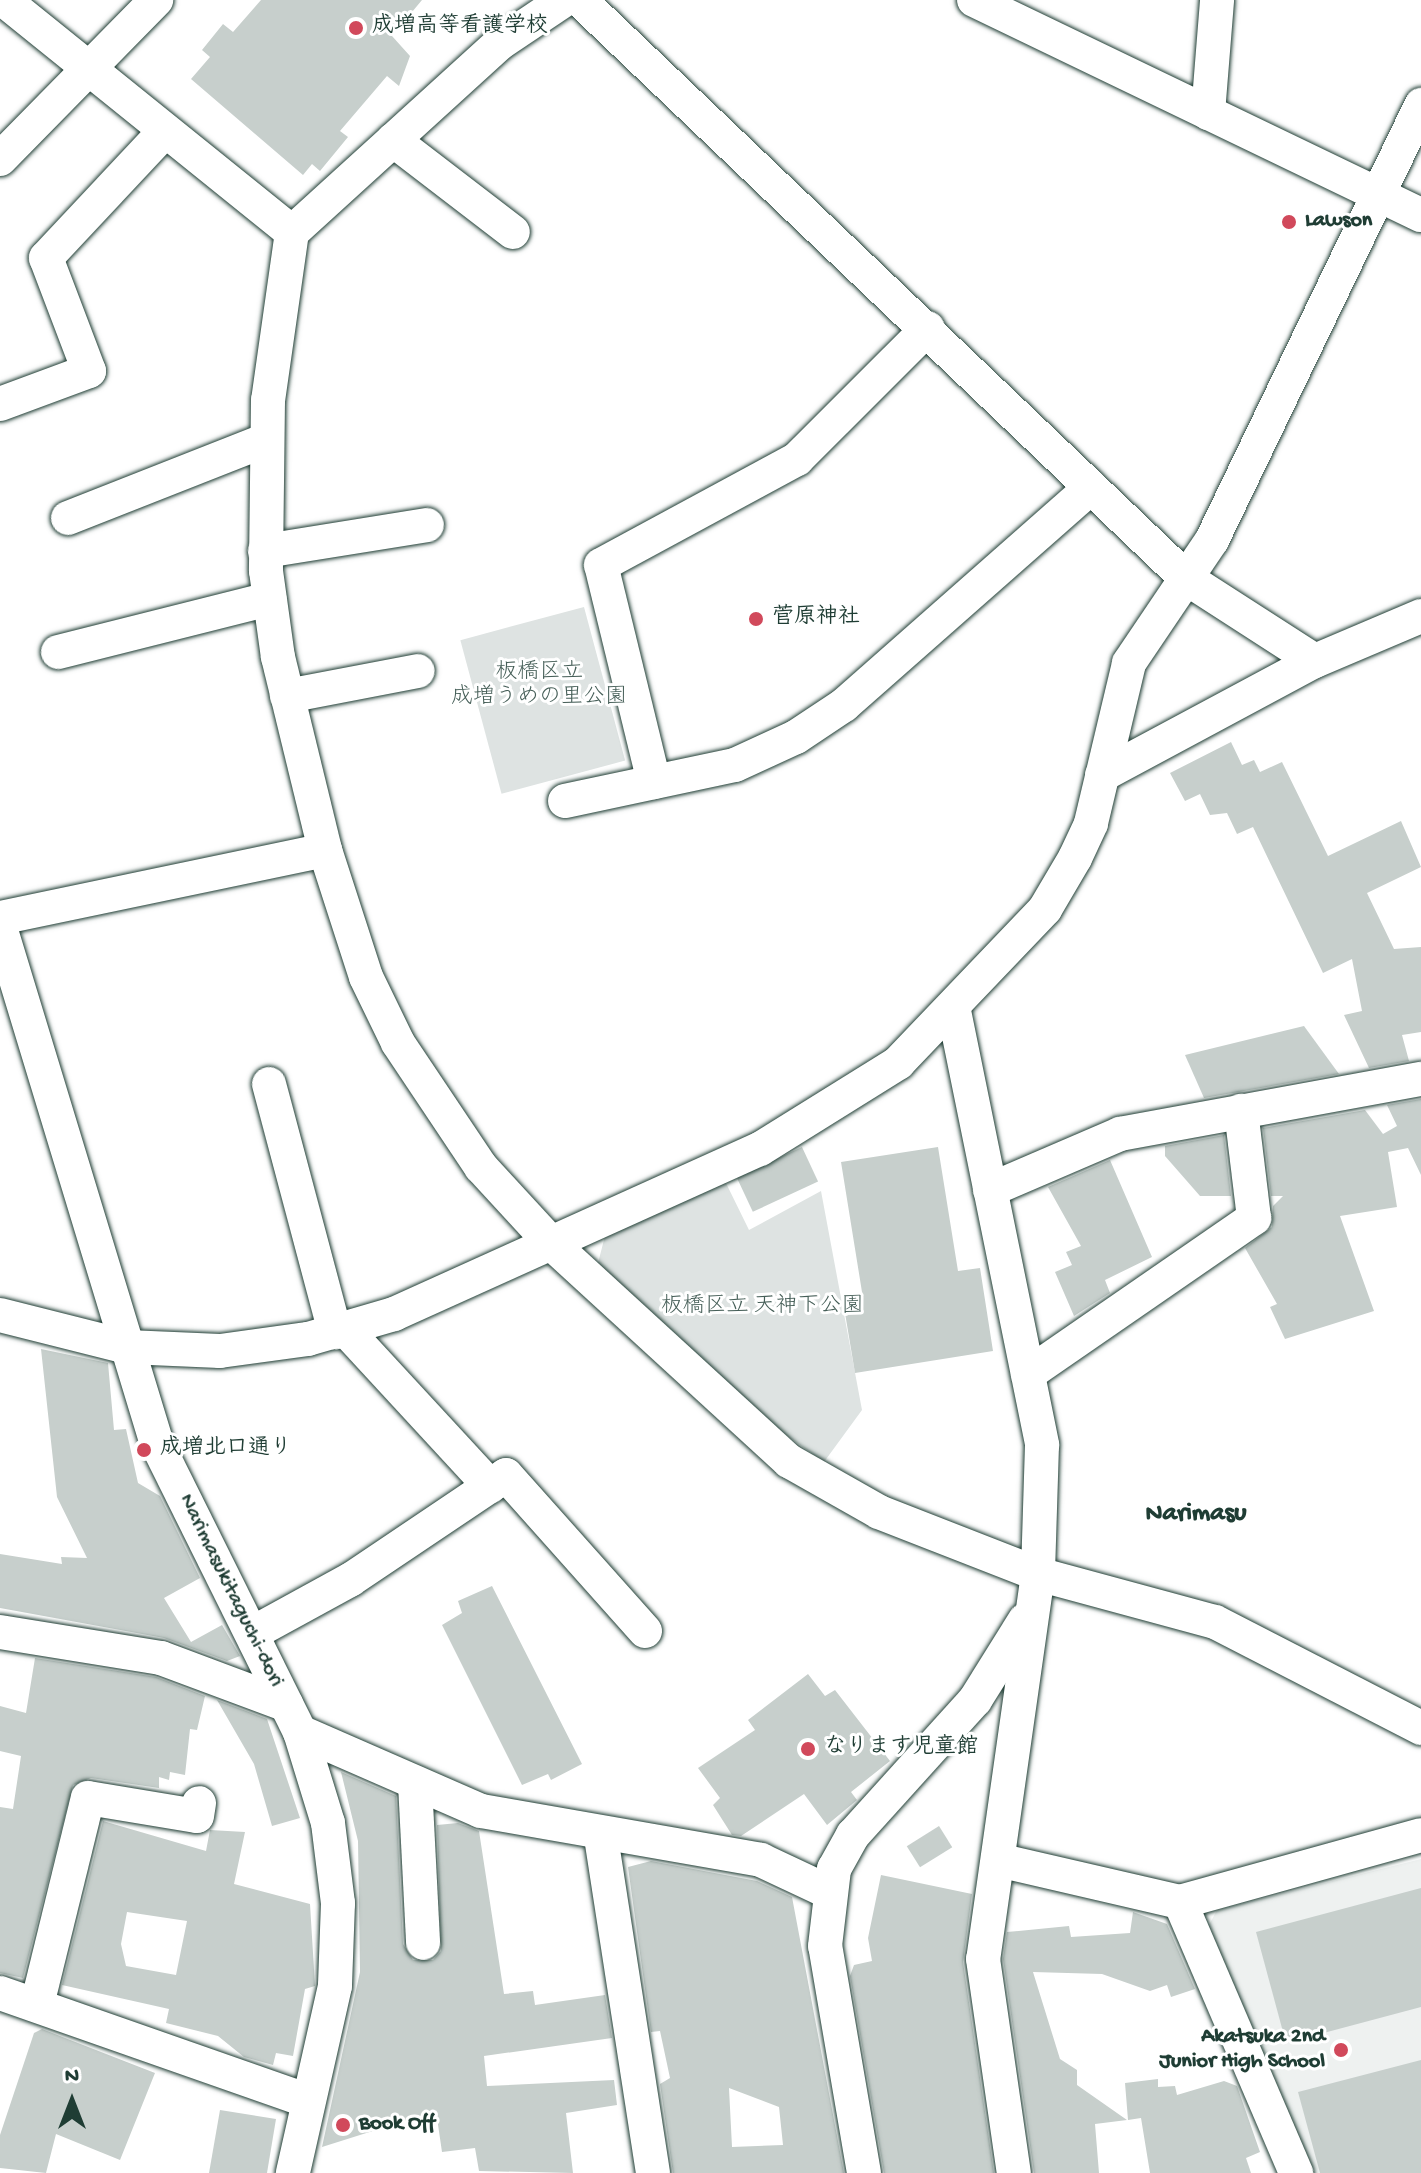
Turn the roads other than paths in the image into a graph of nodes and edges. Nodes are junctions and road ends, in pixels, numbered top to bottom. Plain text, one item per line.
1 (4, 0) edge
2 (156, 0) edge
3 (564, 0) edge
4 (580, 0) edge
5 (974, 0) edge
6 (1217, 0) edge
7 (85, 68) junction
8 (1421, 105) edge
9 (1208, 113) junction
10 (165, 131) junction
11 (393, 140) junction
12 (0, 159) edge
13 (1382, 196) junction
14 (1421, 215) edge
15 (292, 232) junction
16 (513, 232) dead end
17 (928, 328) junction
18 (0, 404) edge
19 (266, 440) junction
20 (1091, 487) junction
21 (68, 518) dead end
22 (427, 525) dead end
23 (265, 551) junction
24 (1186, 578) junction
25 (269, 599) junction
26 (1421, 616) edge
27 (58, 652) dead end
28 (1315, 661) junction
29 (418, 671) dead end
30 (287, 696) junction
31 (1102, 775) junction
32 (654, 782) junction
33 (565, 801) dead end
34 (325, 850) junction
35 (0, 918) edge
36 (0, 927) edge
37 (954, 1011) junction
38 (1421, 1079) edge
39 (269, 1084) dead end
40 (1241, 1111) junction
41 (990, 1190) junction
42 (551, 1243) junction
43 (0, 1315) edge
44 (340, 1330) junction
45 (127, 1347) junction
46 (1028, 1374) junction
47 (490, 1486) junction
48 (1036, 1588) junction
49 (645, 1631) dead end
50 (0, 1632) edge
51 (253, 1633) junction
52 (294, 1718) junction
53 (1421, 1728) edge
54 (415, 1783) junction
55 (199, 1803) dead end
56 (1421, 1835) edge
57 (601, 1837) junction
58 (998, 1860) junction
59 (827, 1891) junction
60 (1180, 1902) junction
61 (423, 1943) dead end
62 (0, 1993) edge
63 (37, 2005) junction
64 (308, 2101) junction
65 (293, 2173) edge
66 (653, 2173) edge
67 (864, 2173) edge
68 (1014, 2173) edge
69 (1296, 2173) edge

1 - 7 street
2 - 7 street
3 - 11 street
4 - 17 street
5 - 9 street
6 - 9 street
7 - 10 street
7 - 12 street
8 - 13 street
9 - 13 street
10 - 15 street
10 - 18 street
11 - 15 street
11 - 16 street
13 - 14 street
13 - 24 street
15 - 19 street
17 - 20 street
17 - 32 street
19 - 21 street
19 - 23 street
20 - 24 street
20 - 32 street
22 - 23 street
23 - 25 street
24 - 28 street
24 - 31 street
25 - 27 street
25 - 30 street
26 - 28 street
28 - 31 street
29 - 30 street
30 - 34 street
31 - 37 street
32 - 33 street
34 - 35 street
34 - 42 street
36 - 45 street, Narimasukitaguchi-dori
37 - 41 street
37 - 42 street
38 - 40 street
39 - 44 street
40 - 41 street
40 - 46 street
41 - 46 street
42 - 44 street
42 - 48 street
43 - 45 street
44 - 45 street
44 - 47 street
45 - 51 street, Narimasukitaguchi-dori
46 - 48 street
47 - 49 street
47 - 51 street
48 - 53 street
48 - 58 street
48 - 59 street
50 - 52 street
51 - 52 street, Narimasukitaguchi-dori
52 - 54 street
52 - 64 street, Narimasukitaguchi-dori
54 - 57 street
54 - 61 street
55 - 63 street
56 - 60 street
57 - 59 street
57 - 66 street
58 - 60 street
58 - 68 street
59 - 67 street
60 - 69 street
62 - 63 street
63 - 64 street
64 - 65 street, Narimasukitaguchi-dori

